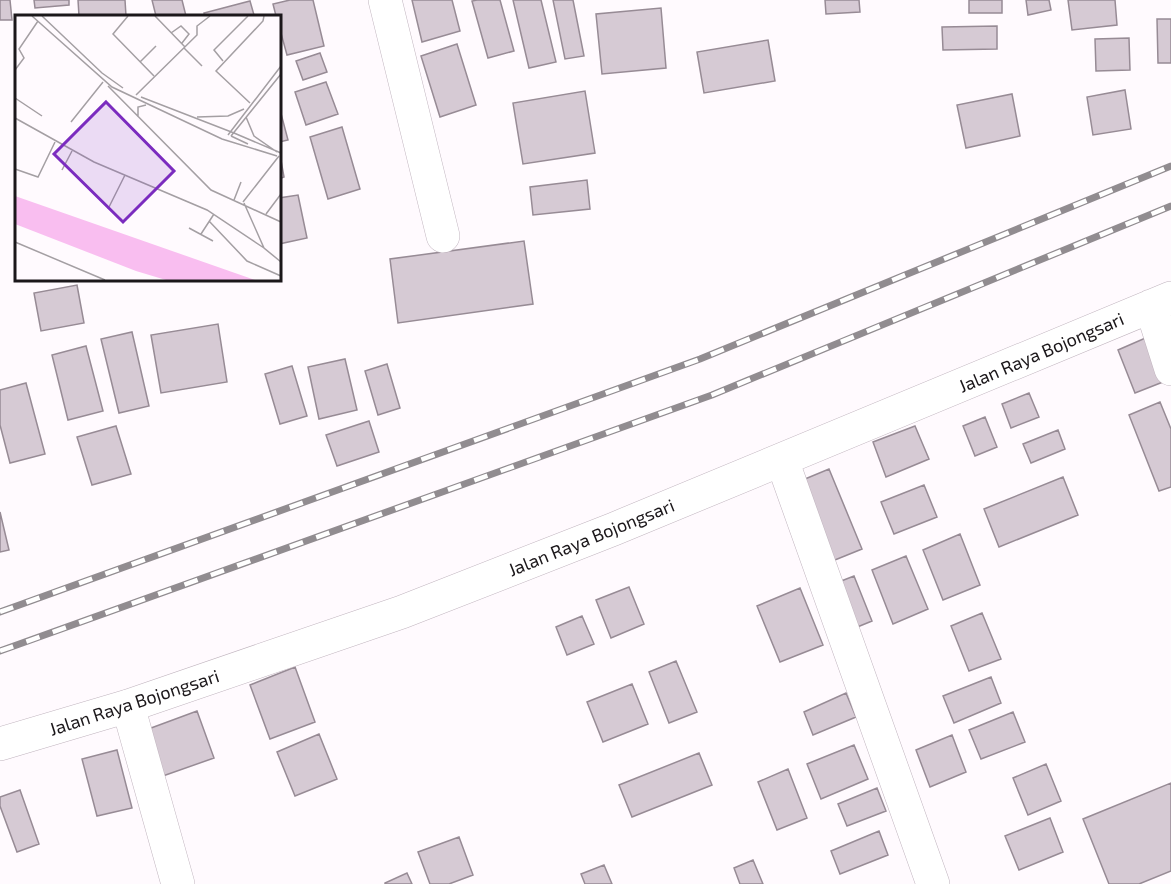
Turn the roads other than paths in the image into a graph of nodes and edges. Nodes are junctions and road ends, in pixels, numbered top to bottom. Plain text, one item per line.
1 (385, 0) edge
2 (443, 236) dead end
3 (1161, 302) edge
4 (1171, 369) edge
5 (782, 460) junction
6 (128, 706) junction
7 (0, 744) edge
8 (178, 884) edge
9 (933, 884) edge

1 - 2 street
3 - 4 street
3 - 5 street, Jalan Raya Bojongsari
5 - 6 street, Jalan Raya Bojongsari
5 - 9 street
6 - 7 street, Jalan Raya Bojongsari
6 - 8 street

